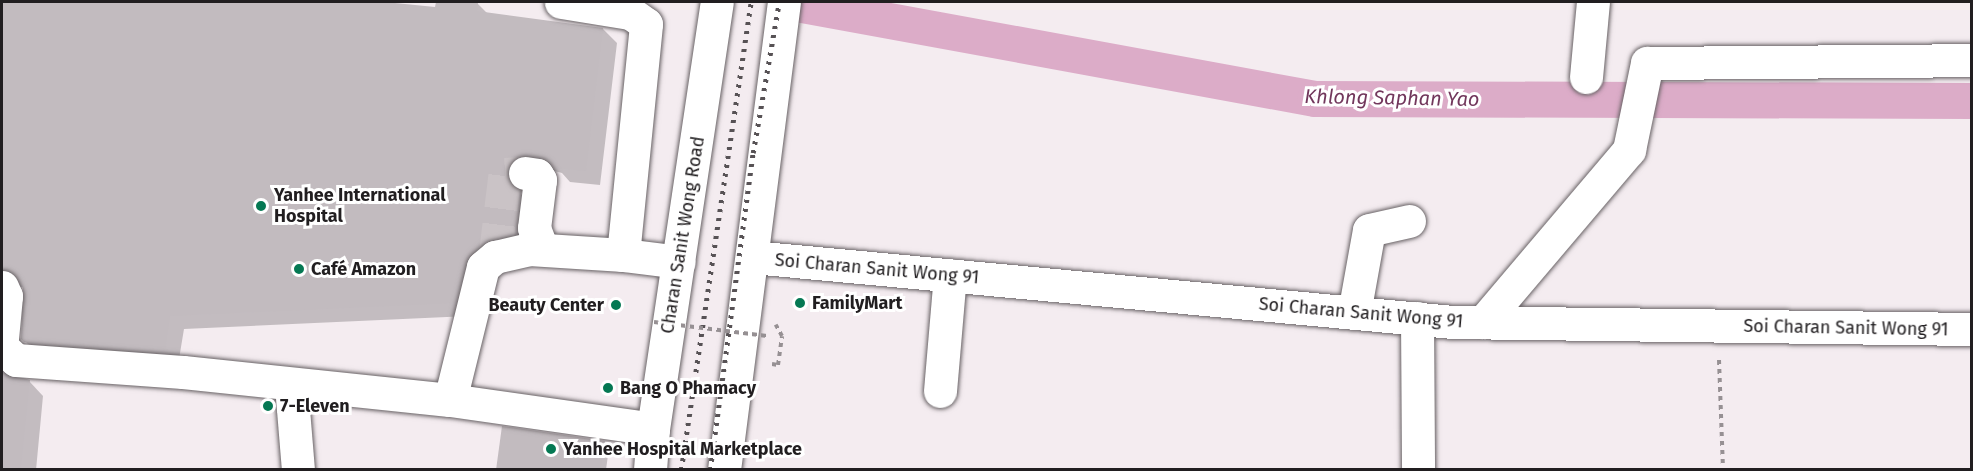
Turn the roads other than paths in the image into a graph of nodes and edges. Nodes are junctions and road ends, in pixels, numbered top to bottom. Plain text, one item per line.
1 (561, 2) edge
2 (1593, 2) edge
3 (716, 5) edge
4 (783, 10) edge
5 (1971, 60) edge
6 (1586, 77) dead end
7 (525, 173) dead end
8 (1409, 221) dead end
9 (542, 249) junction
10 (623, 255) junction
11 (752, 257) junction
12 (679, 262) junction
13 (950, 276) junction
14 (2, 287) edge
15 (1354, 313) junction
16 (1417, 318) junction
17 (1483, 322) junction
18 (1971, 329) edge
19 (2, 338) edge
20 (10, 359) edge
21 (291, 385) junction
22 (940, 391) dead end
23 (450, 400) junction
24 (653, 429) junction
25 (298, 470) edge
26 (650, 470) edge
27 (724, 470) edge
28 (1418, 470) edge

1 - 10 street
2 - 6 street
3 - 12 street, Charan Sanit Wong Road
4 - 11 street
5 - 17 street
7 - 9 street
8 - 15 street
9 - 10 street
9 - 23 street
10 - 12 street
11 - 13 street, Soi Charan Sanit Wong 91
11 - 27 street
12 - 24 street, Charan Sanit Wong Road
13 - 15 street, Soi Charan Sanit Wong 91
13 - 22 street
14 - 19 street
15 - 16 street, Soi Charan Sanit Wong 91
16 - 17 street, Soi Charan Sanit Wong 91
16 - 28 street
17 - 18 street, Soi Charan Sanit Wong 91
20 - 21 street
21 - 23 street
21 - 25 street
23 - 24 street
24 - 26 street, Charan Sanit Wong Road

